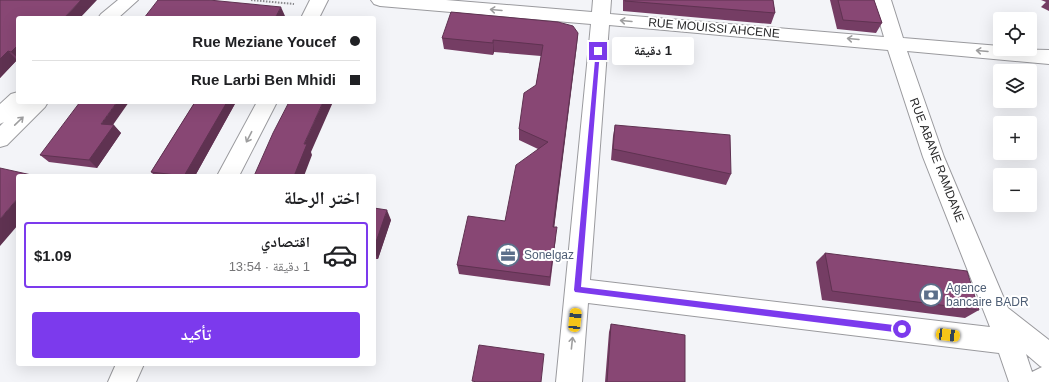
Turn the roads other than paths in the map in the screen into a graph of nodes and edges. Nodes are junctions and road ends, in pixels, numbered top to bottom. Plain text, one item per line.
1 (129, 0) edge
2 (134, 0) edge
3 (380, 0) edge
4 (882, 0) edge
5 (601, 9) edge
6 (109, 16) edge
7 (122, 16) edge
8 (895, 43) junction
9 (1049, 57) edge
10 (16, 101) edge
11 (36, 104) edge
12 (265, 104) edge
13 (0, 116) edge
14 (0, 139) edge
15 (229, 174) edge
16 (578, 290) junction
17 (1000, 316) junction
18 (1010, 342) junction
19 (1049, 357) edge
20 (130, 366) edge
21 (1049, 378) edge
22 (122, 382) edge
23 (568, 382) edge
24 (1022, 382) edge
25 (1039, 382) edge

1 - 6 street
2 - 7 street
5 -> 3 street, RUE MOUISSI AHCENE
4 - 8 street, RUE ABANE RAMDANE
8 -> 5 street, RUE MOUISSI AHCENE
5 - 16 street
9 -> 8 street, RUE MOUISSI AHCENE
8 - 17 street, RUE ABANE RAMDANE
10 - 13 street
14 -> 11 street
12 -> 15 street
16 - 18 street
23 -> 16 street
17 - 18 street, RUE ABANE RAMDANE
17 - 19 street
18 - 24 street, RUE ABANE RAMDANE
20 - 22 street
21 - 25 street

